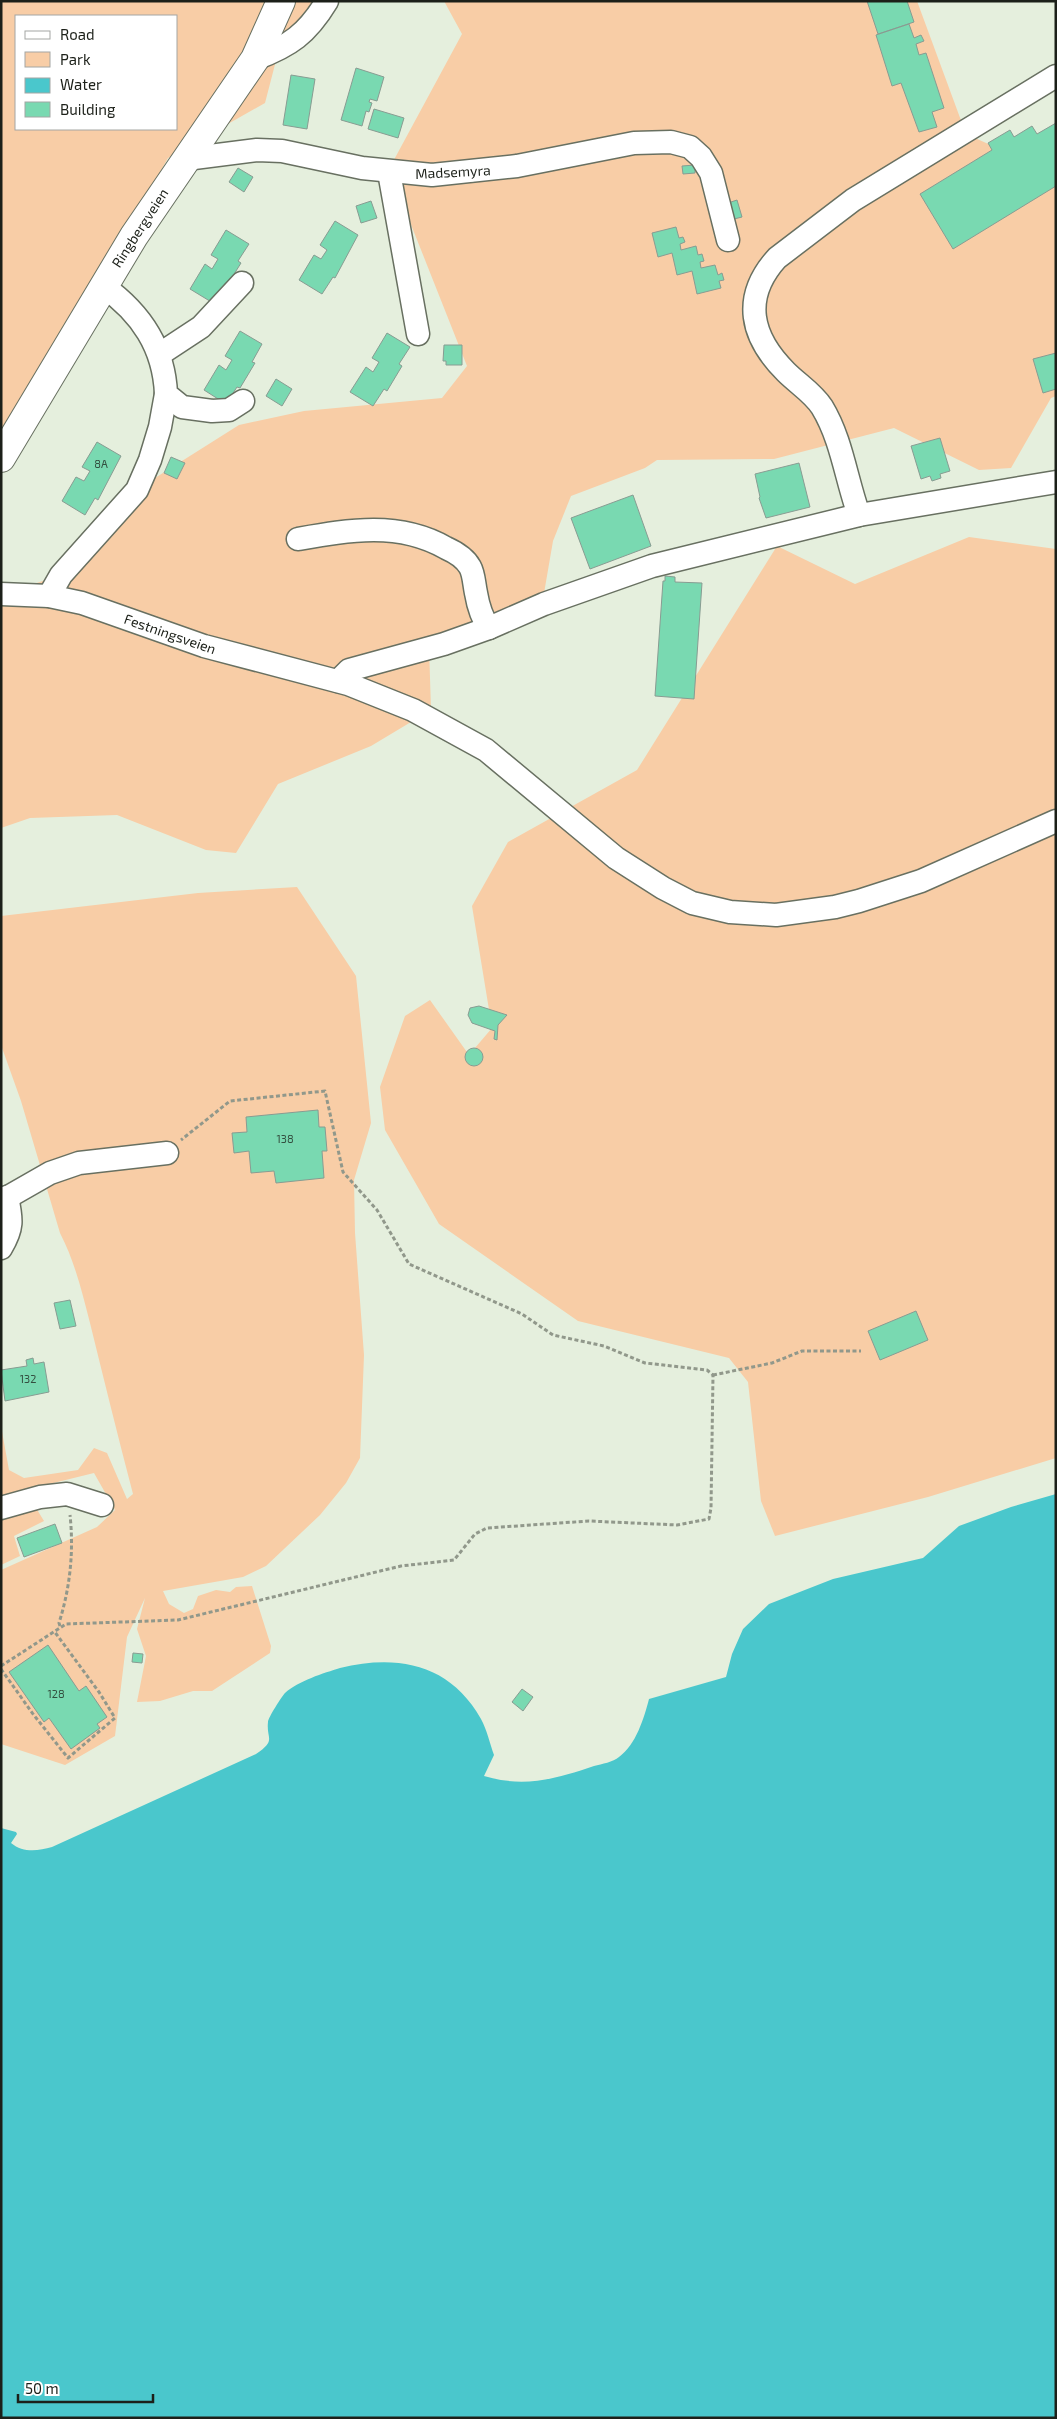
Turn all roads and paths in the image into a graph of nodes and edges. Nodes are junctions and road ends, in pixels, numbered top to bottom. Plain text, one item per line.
1 (281, 1) edge
2 (326, 1) edge
3 (255, 59) junction
4 (1056, 76) edge
5 (186, 159) junction
6 (390, 172) junction
7 (728, 240) dead end
8 (242, 283) dead end
9 (103, 286) junction
10 (418, 334) dead end
11 (160, 354) junction
12 (166, 394) junction
13 (243, 401) dead end
14 (1, 458) edge
15 (1056, 482) edge
16 (859, 515) junction
17 (298, 539) dead end
18 (1, 594) edge
19 (49, 596) junction
20 (489, 628) junction
21 (338, 681) junction
22 (1056, 822) edge
23 (167, 1153) joint
24 (4, 1199) edge
25 (1, 1248) edge
26 (861, 1351) dead end
27 (713, 1375) junction
28 (67, 1494) junction
29 (102, 1505) dead end
30 (1, 1508) edge
31 (60, 1626) junction
32 (54, 1631) junction
33 (1, 1666) edge
34 (1, 1670) edge

1 - 3 main road, Ringbergveien
2 - 3 street
3 - 5 main road, Ringbergveien
4 - 16 street
5 - 6 street, Madsemyra
5 - 9 main road, Ringbergveien
6 - 7 street, Madsemyra
6 - 10 street
8 - 11 street
9 - 11 street
9 - 14 main road, Ringbergveien
11 - 12 street
12 - 13 street
12 - 19 street
15 - 16 street
16 - 20 street
17 - 20 street
18 - 19 street, Festningsveien
19 - 21 street, Festningsveien
20 - 21 street
21 - 22 street, Festningsveien
23 - 24 street
23 - 27 path
24 - 25 street
26 - 27 path
27 - 31 path
28 - 29 street
28 - 30 street
28 - 31 path
31 - 32 path
32 - 33 path
32 - 34 path

